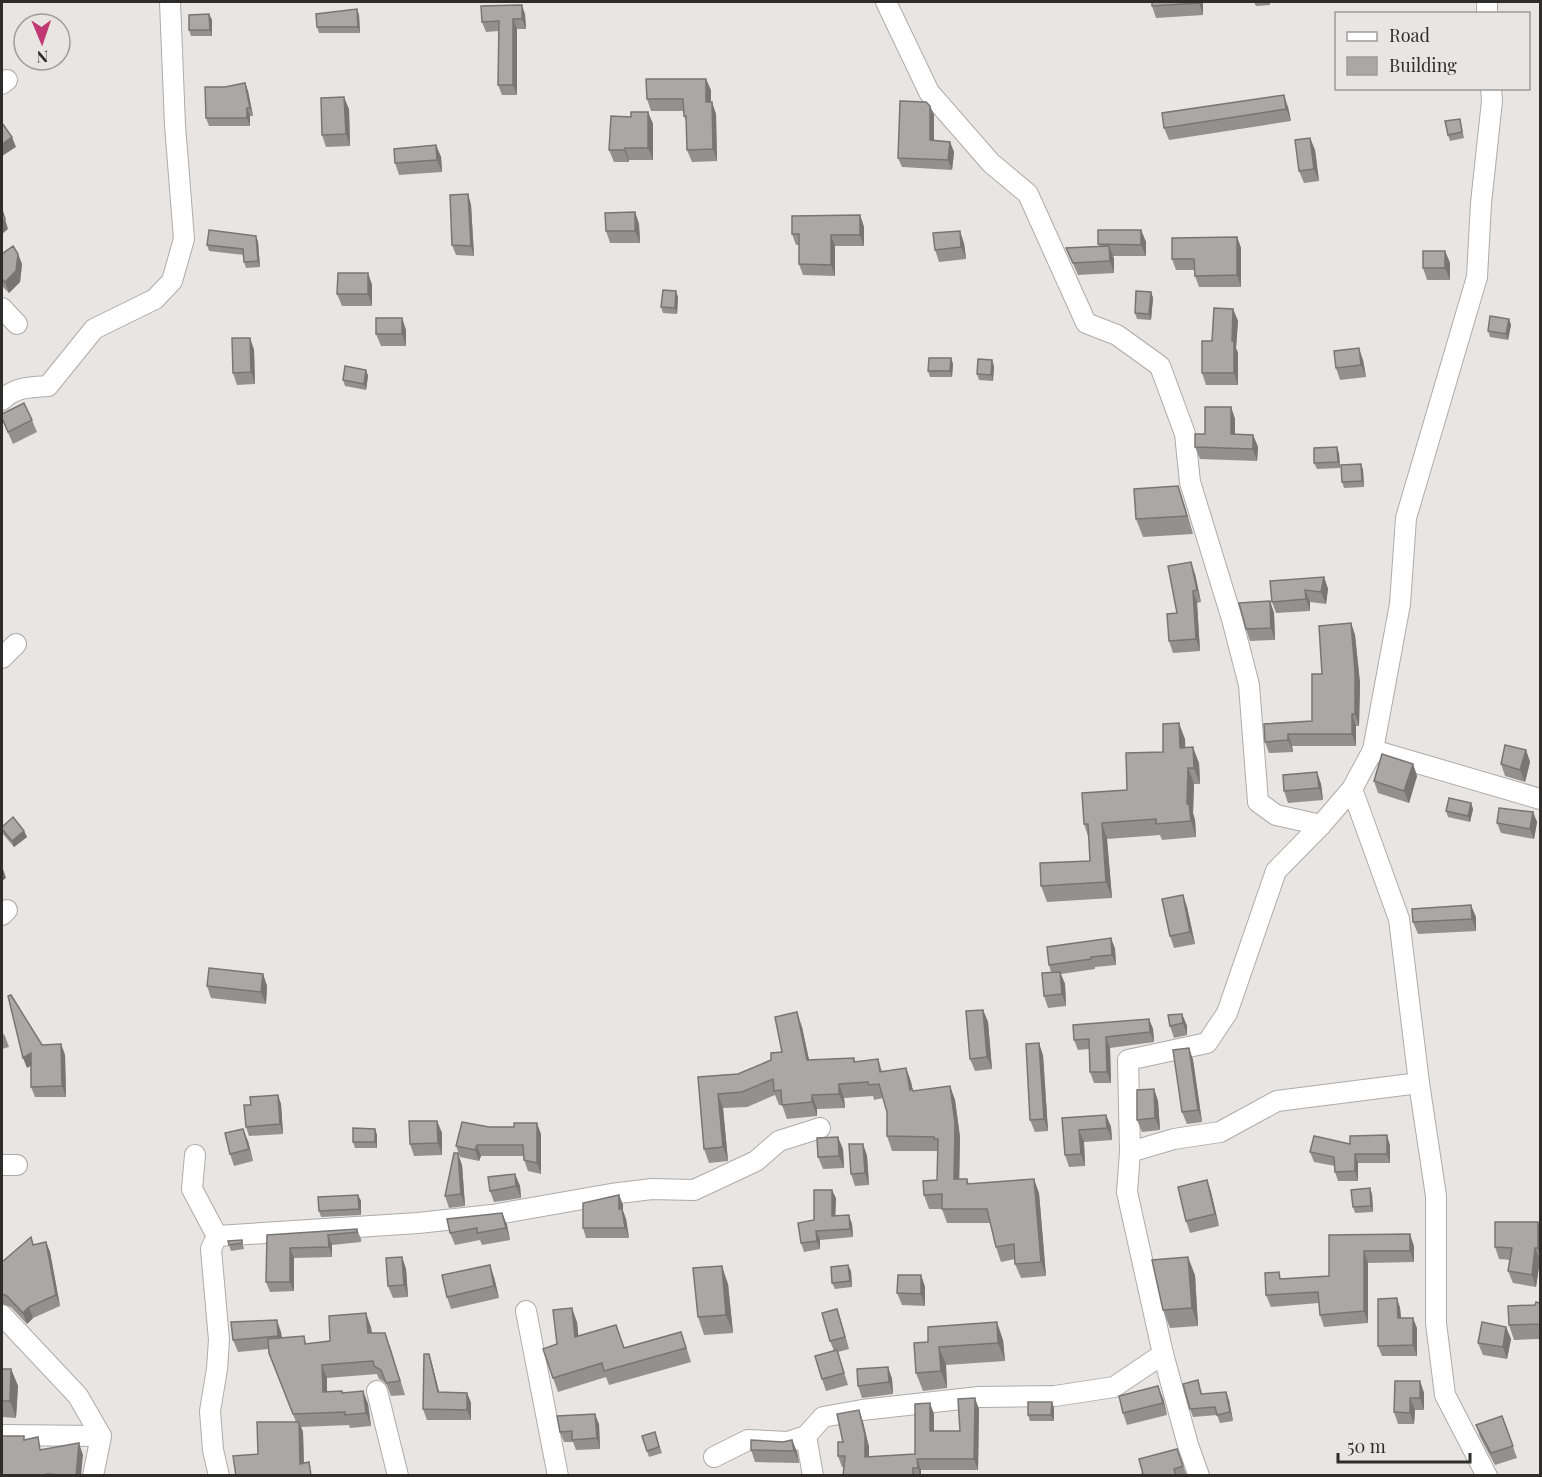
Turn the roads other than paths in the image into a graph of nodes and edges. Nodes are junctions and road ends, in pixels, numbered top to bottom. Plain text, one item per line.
1 (170, 2) edge
2 (886, 2) edge
3 (1491, 90) edge
4 (2, 308) edge
5 (17, 324) dead end
6 (2, 400) edge
7 (16, 644) dead end
8 (2, 658) edge
9 (1373, 750) junction
10 (1352, 789) junction
11 (1540, 799) edge
12 (1321, 825) junction
13 (1419, 1083) junction
14 (820, 1128) dead end
15 (1130, 1152) junction
16 (195, 1155) dead end
17 (217, 1236) junction
18 (526, 1311) dead end
19 (2, 1315) edge
20 (1163, 1354) junction
21 (377, 1391) dead end
22 (2, 1435) edge
23 (101, 1436) junction
24 (806, 1436) junction
25 (714, 1457) dead end
26 (93, 1476) edge
27 (219, 1476) edge
28 (398, 1476) edge
29 (558, 1476) edge
30 (813, 1476) edge
31 (1199, 1476) edge
32 (1487, 1476) edge

1 - 6 street
2 - 12 street
3 - 9 street
4 - 5 street
7 - 8 street
9 - 10 street
9 - 11 street
10 - 12 street
10 - 13 street
12 - 15 street
13 - 15 street
13 - 32 street
14 - 17 street
15 - 20 street
16 - 17 street
17 - 27 street
18 - 29 street
19 - 23 street
20 - 24 street
20 - 31 street
21 - 28 street
22 - 23 street
23 - 26 street
24 - 25 street
24 - 30 street

